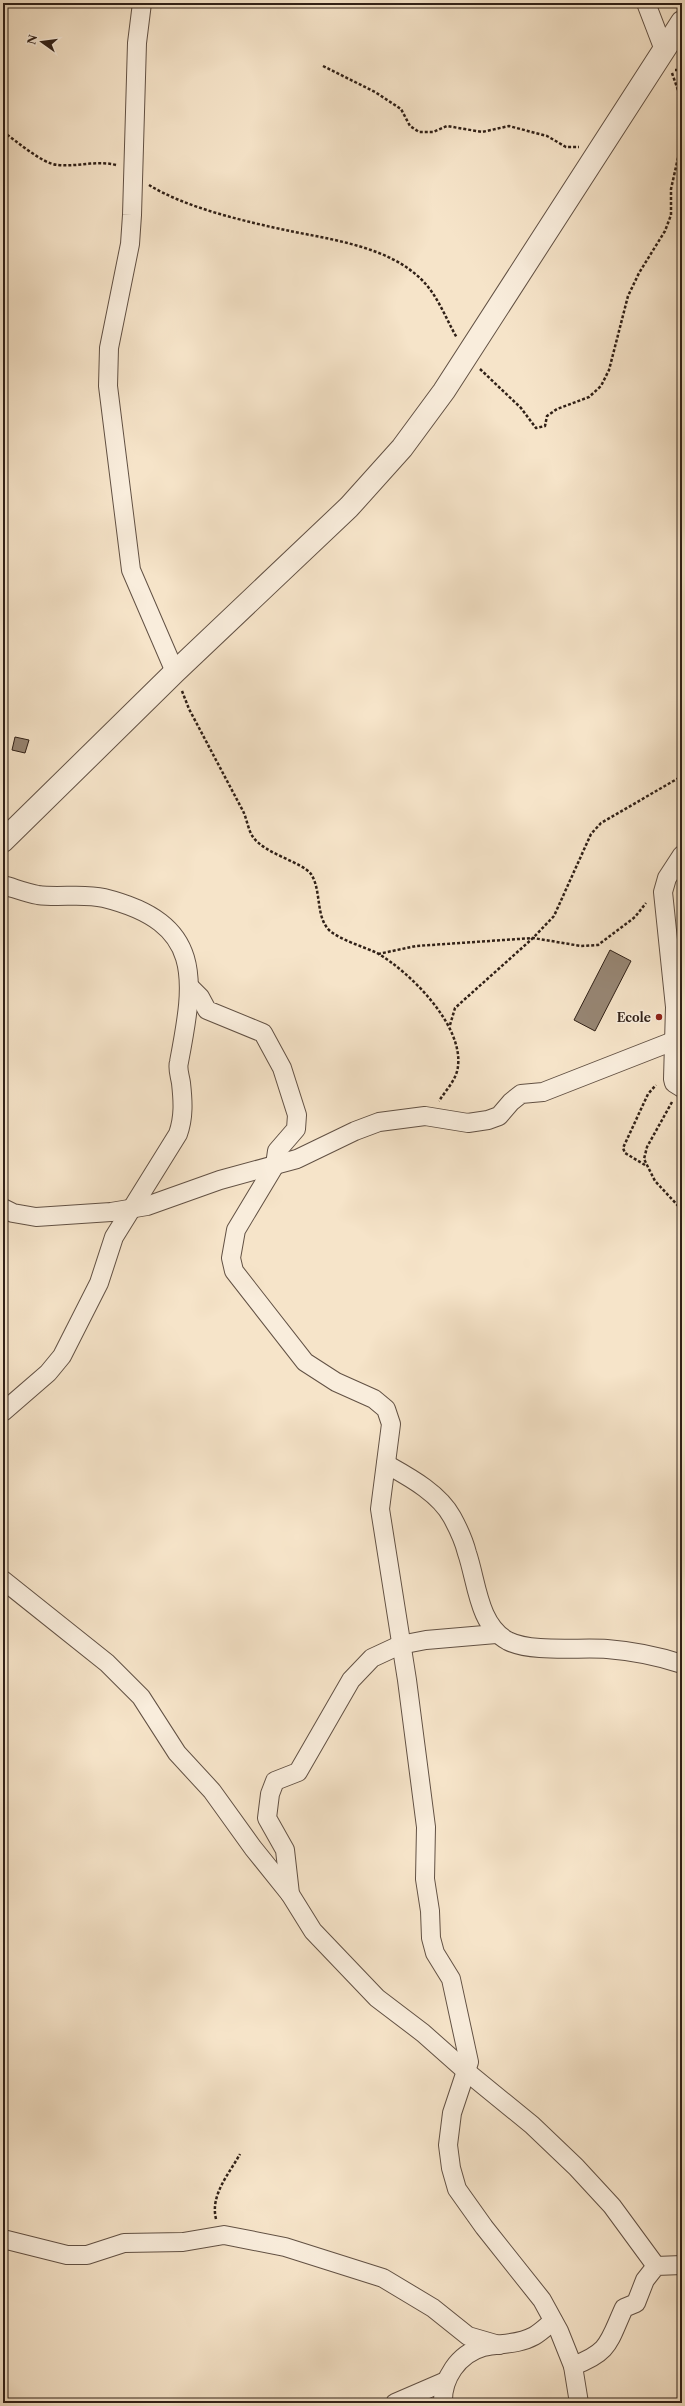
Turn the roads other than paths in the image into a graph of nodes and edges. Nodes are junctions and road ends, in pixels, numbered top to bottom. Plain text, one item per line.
1 (142, 3) edge
2 (646, 3) edge
3 (682, 22) edge
4 (664, 50) junction
5 (175, 672) junction
6 (3, 841) edge
7 (682, 854) edge
8 (3, 884) edge
9 (190, 987) junction
10 (676, 1040) junction
11 (678, 1085) edge
12 (275, 1165) junction
13 (3, 1208) edge
14 (131, 1209) junction
15 (3, 1412) edge
16 (386, 1464) junction
17 (3, 1580) edge
18 (496, 1634) junction
19 (400, 1645) junction
20 (682, 1664) edge
21 (290, 1894) junction
22 (467, 2072) junction
23 (3, 2239) edge
24 (682, 2265) edge
25 (656, 2266) junction
26 (553, 2321) junction
27 (499, 2345) junction
28 (573, 2366) junction
29 (446, 2382) junction
30 (395, 2403) edge
31 (443, 2403) edge
32 (579, 2403) edge

1 - 5 street
2 - 4 street
3 - 4 street
4 - 5 street
5 - 6 street
7 - 10 street
8 - 9 street
9 - 12 street
9 - 14 street
10 - 11 street
10 - 12 street
12 - 14 street
12 - 16 street
13 - 14 street
14 - 15 street
16 - 18 street
16 - 19 street
17 - 21 street
18 - 19 street
18 - 20 street
19 - 21 street
19 - 22 street
21 - 22 street
22 - 25 street
22 - 26 street
23 - 27 street
24 - 25 street
25 - 28 street
26 - 27 street
26 - 28 street
27 - 29 street
28 - 32 street
29 - 30 street
29 - 31 street

